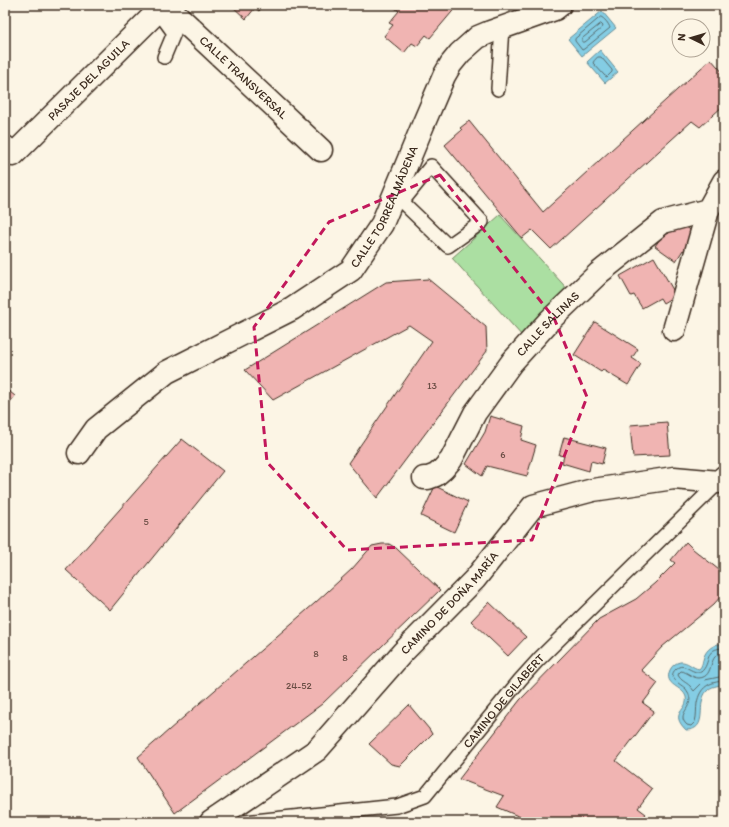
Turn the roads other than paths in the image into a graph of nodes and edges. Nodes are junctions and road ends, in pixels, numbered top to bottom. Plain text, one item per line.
1 (560, 5) edge
2 (163, 7) edge
3 (502, 27) junction
4 (164, 57) dead end
5 (498, 89) dead end
6 (321, 150) dead end
7 (9, 151) edge
8 (724, 181) edge
9 (398, 198) junction
10 (708, 210) junction
11 (674, 330) dead end
12 (79, 453) dead end
13 (424, 478) dead end
14 (722, 480) edge
15 (211, 822) edge
16 (244, 822) edge

1 - 3 street, CALLE TORREALMÁDENA
2 - 4 lane
2 - 6 street, CALLE TRANSVERSAL
2 - 7 street, PASAJE DEL AGUILA
3 - 5 lane
3 - 9 street, CALLE TORREALMÁDENA
8 - 10 street
9 - 9 lane
9 - 12 street, CALLE TORREALMÁDENA
10 - 11 street
10 - 13 street, CALLE SALINAS
14 - 15 street, CAMINO DE DOÑA MARÍA
14 - 16 lane, CAMINO DE GILABERT

